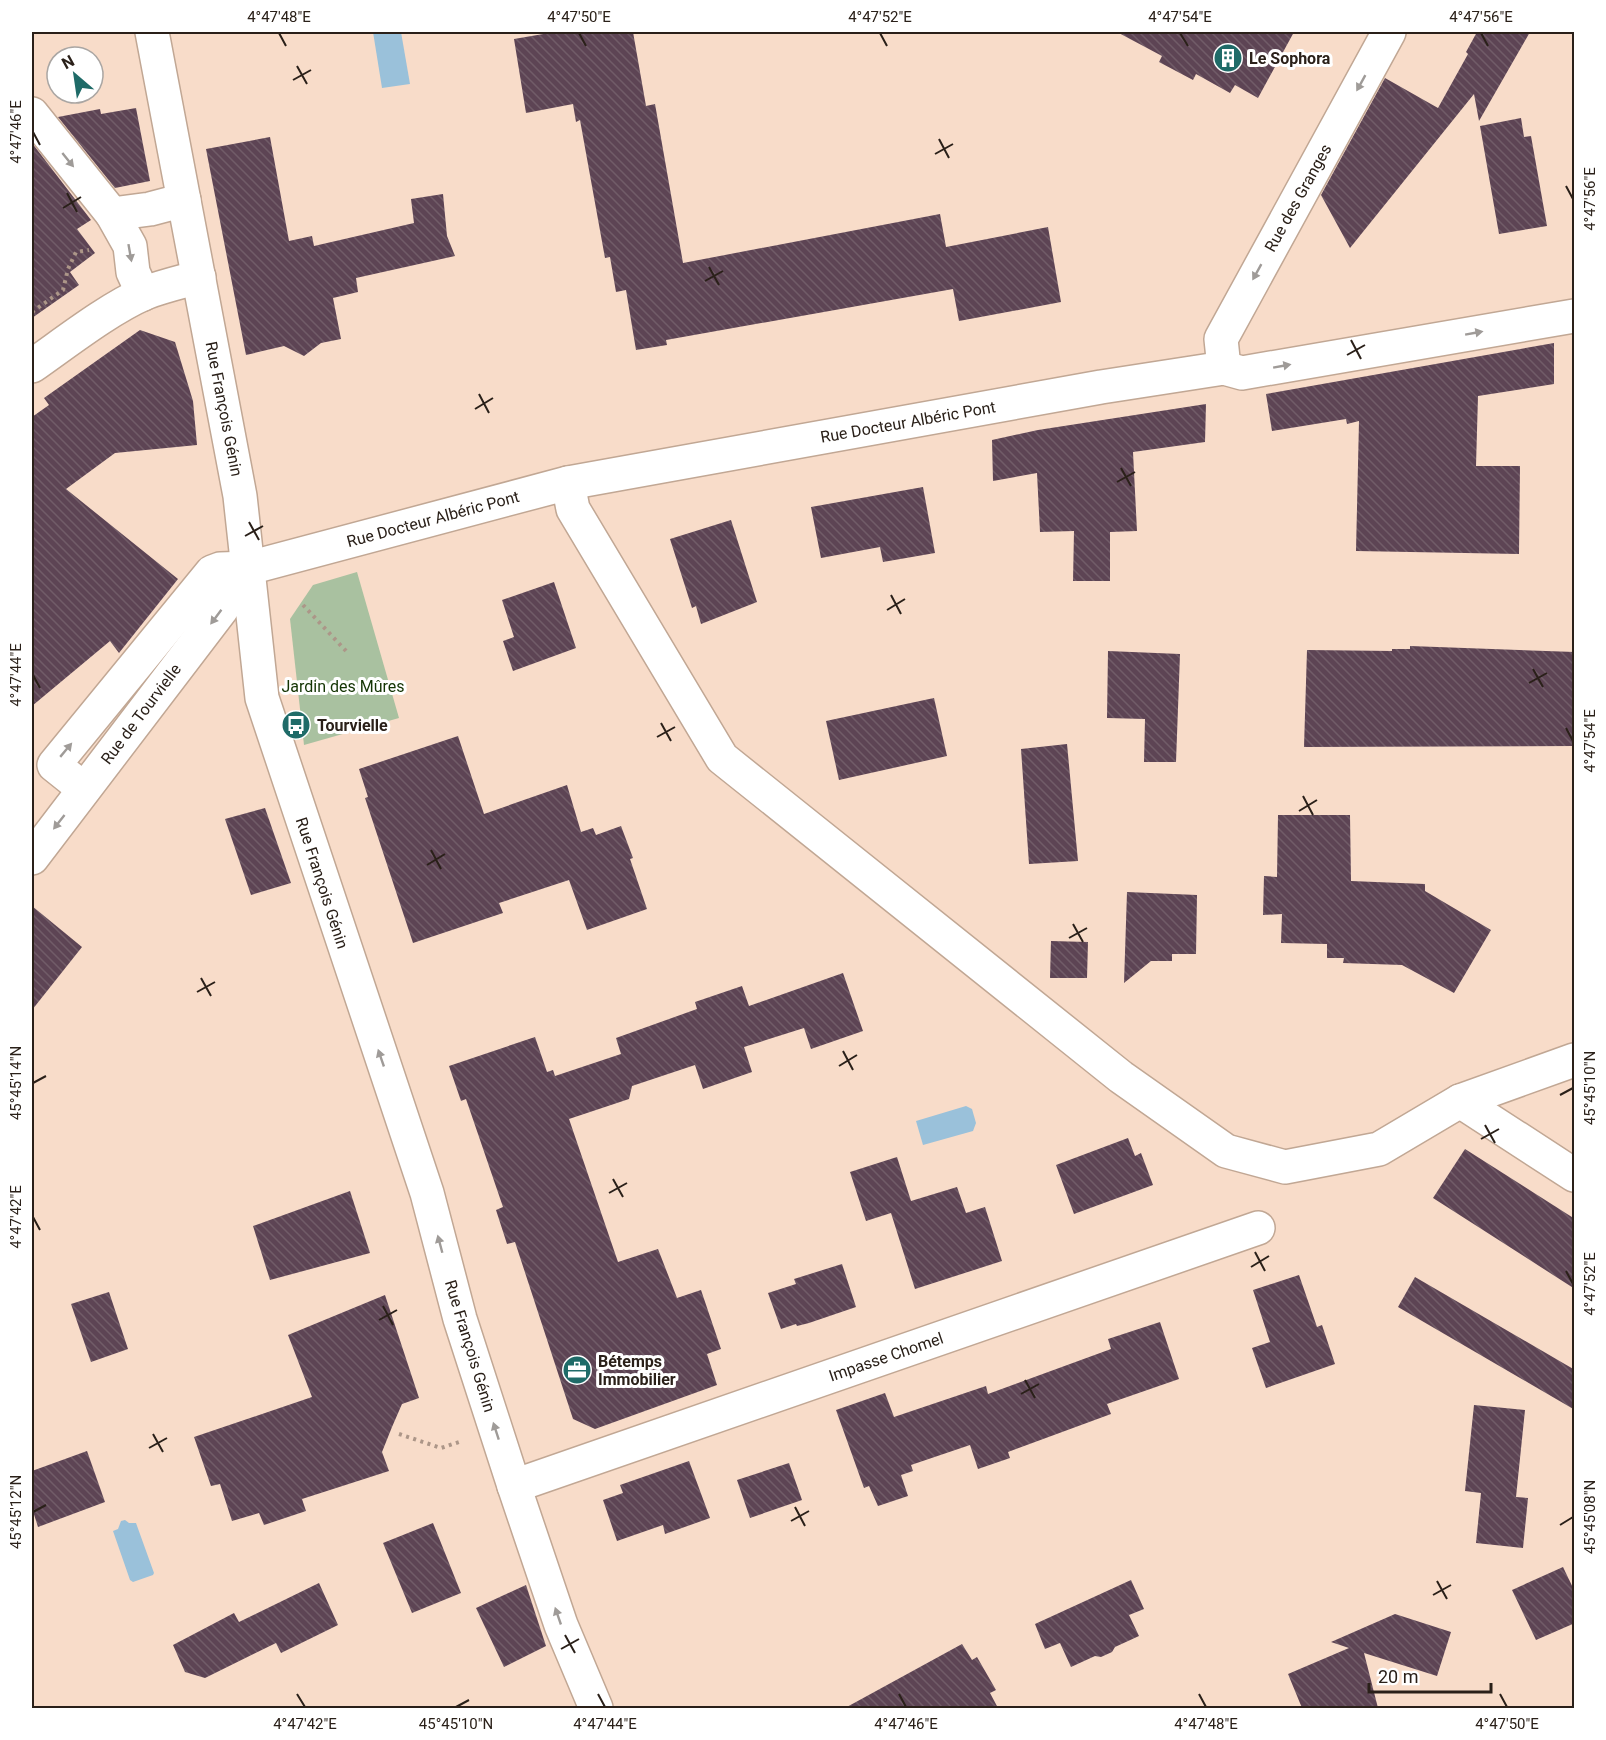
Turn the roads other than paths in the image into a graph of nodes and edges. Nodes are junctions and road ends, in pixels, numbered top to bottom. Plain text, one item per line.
1 (152, 32) edge
2 (1389, 32) edge
3 (32, 114) edge
4 (184, 200) junction
5 (112, 214) junction
6 (199, 277) junction
7 (142, 294) junction
8 (1575, 316) edge
9 (32, 366) edge
10 (1224, 368) junction
11 (568, 483) junction
12 (249, 568) junction
13 (32, 858) edge
14 (1575, 1060) edge
15 (1460, 1101) junction
16 (1575, 1175) edge
17 (1258, 1228) dead end
18 (514, 1486) junction
19 (597, 1708) edge

1 - 4 street, Rue François Génin
2 -> 10 street, Rue des Granges
3 -> 5 street
4 - 5 street
4 - 6 street, Rue François Génin
5 -> 7 street
6 - 7 street
6 - 12 street, Rue François Génin
7 - 9 street
10 -> 8 street, Rue Docteur Albéric Pont
10 - 11 street, Rue Docteur Albéric Pont
11 - 12 street, Rue Docteur Albéric Pont
11 - 15 street
12 -> 13 street, Rue de Tourvielle
18 -> 12 street, Rue François Génin
14 - 15 street
15 - 16 street
17 - 18 street, Impasse Chomel
19 -> 18 street, Rue François Génin

